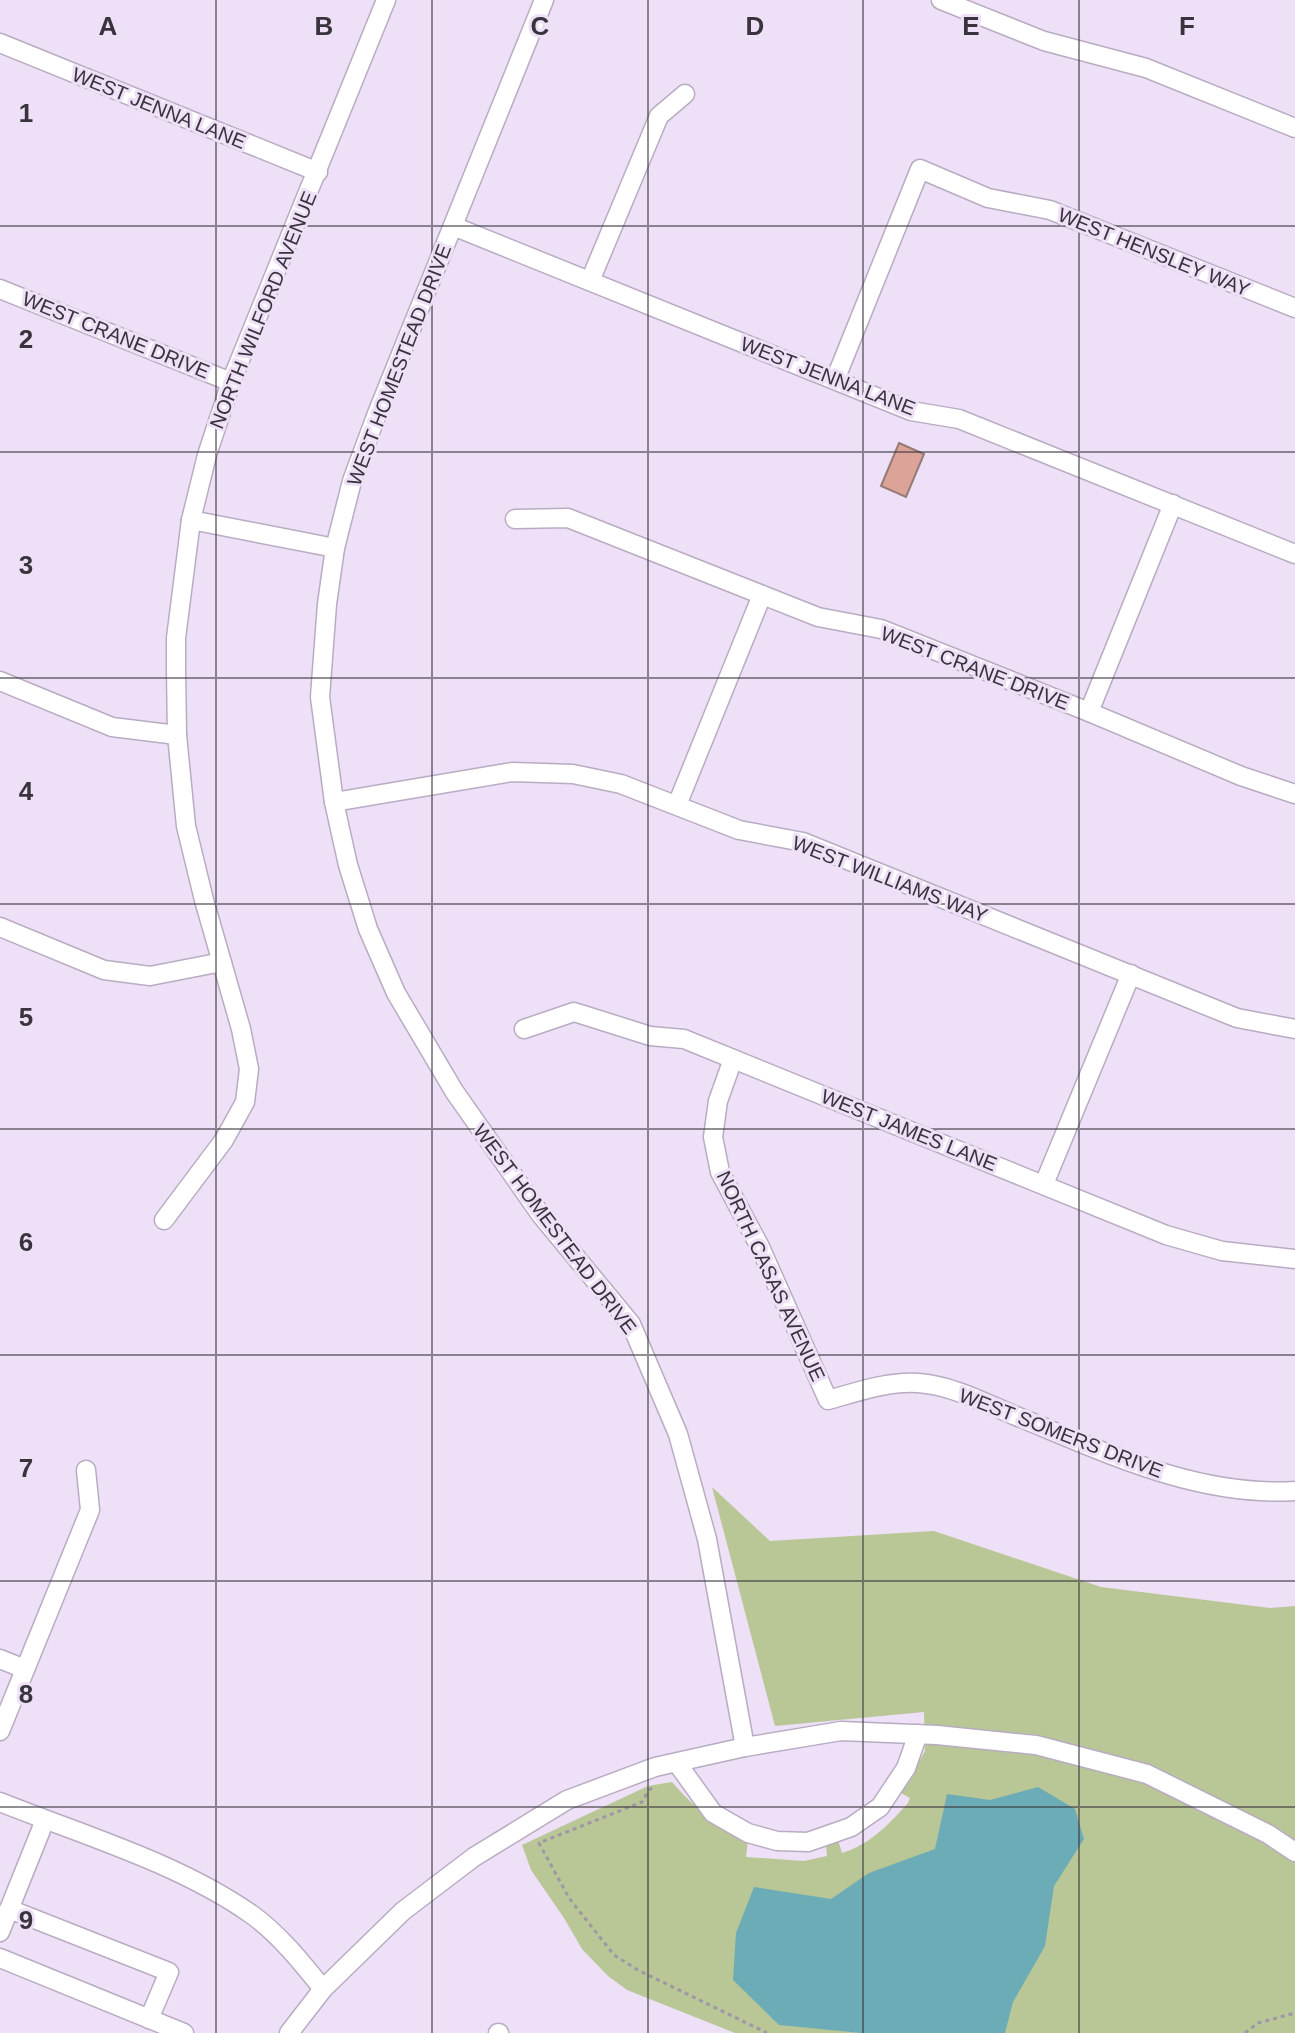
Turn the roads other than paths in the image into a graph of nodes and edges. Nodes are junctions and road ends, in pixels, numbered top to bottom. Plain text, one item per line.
1 (386, 0) edge
2 (544, 0) edge
3 (941, 0) edge
4 (0, 43) edge
5 (685, 94) dead end
6 (1295, 128) edge
7 (318, 172) junction
8 (453, 226) junction
9 (590, 281) junction
10 (0, 289) edge
11 (1295, 308) edge
12 (835, 380) junction
13 (231, 382) junction
14 (1173, 504) junction
15 (515, 519) dead end
16 (191, 520) junction
17 (335, 548) junction
18 (1295, 554) edge
19 (762, 595) junction
20 (0, 681) edge
21 (1089, 712) junction
22 (177, 735) junction
23 (1295, 794) edge
24 (334, 802) junction
25 (677, 805) junction
26 (0, 927) edge
27 (222, 962) junction
28 (1131, 974) junction
29 (524, 1029) dead end
30 (1295, 1029) edge
31 (733, 1059) junction
32 (1044, 1184) junction
33 (164, 1220) dead end
34 (1295, 1259) edge
35 (828, 1400) joint
36 (86, 1470) dead end
37 (1295, 1491) edge
38 (0, 1659) edge
39 (25, 1669) junction
40 (0, 1731) edge
41 (918, 1734) junction
42 (745, 1747) junction
43 (677, 1763) junction
44 (0, 1802) edge
45 (45, 1820) junction
46 (1295, 1852) edge
47 (9, 1909) junction
48 (0, 1932) edge
49 (0, 1958) edge
50 (323, 1989) junction
51 (149, 2019) junction
52 (184, 2033) edge
53 (289, 2033) edge

1 - 7 street, NORTH WILFORD AVENUE
2 - 8 street, WEST HOMESTEAD DRIVE
3 - 6 street
4 - 7 street, WEST JENNA LANE
5 - 9 street
7 - 13 street, NORTH WILFORD AVENUE
8 - 9 street, WEST JENNA LANE
8 - 17 street, WEST HOMESTEAD DRIVE
9 - 12 street, WEST JENNA LANE
10 - 13 street, WEST CRANE DRIVE
11 - 12 street, WEST HENSLEY WAY
12 - 14 street, WEST JENNA LANE
13 - 16 street, NORTH WILFORD AVENUE
14 - 18 street, WEST JENNA LANE
14 - 21 street
15 - 19 street, WEST CRANE DRIVE
16 - 17 street
16 - 22 street, NORTH WILFORD AVENUE
17 - 24 street, WEST HOMESTEAD DRIVE
19 - 21 street, WEST CRANE DRIVE
19 - 25 street
20 - 22 street
21 - 23 street, WEST CRANE DRIVE
22 - 27 street, NORTH WILFORD AVENUE
24 - 25 street, WEST WILLIAMS WAY
24 - 42 street, WEST HOMESTEAD DRIVE
25 - 28 street, WEST WILLIAMS WAY
26 - 27 street
27 - 33 street, NORTH WILFORD AVENUE
28 - 30 street, WEST WILLIAMS WAY
28 - 32 street
29 - 31 street, WEST JAMES LANE
31 - 32 street, WEST JAMES LANE
31 - 35 street, NORTH CASAS AVENUE
32 - 34 street, WEST JAMES LANE
35 - 37 street, WEST SOMERS DRIVE
36 - 39 street
38 - 39 street
39 - 40 street
41 - 42 street
41 - 43 street
41 - 46 street
42 - 43 street
43 - 50 street
44 - 45 street
45 - 47 street
45 - 50 street
47 - 48 street
47 - 51 street
49 - 51 street
50 - 53 street
51 - 52 street

